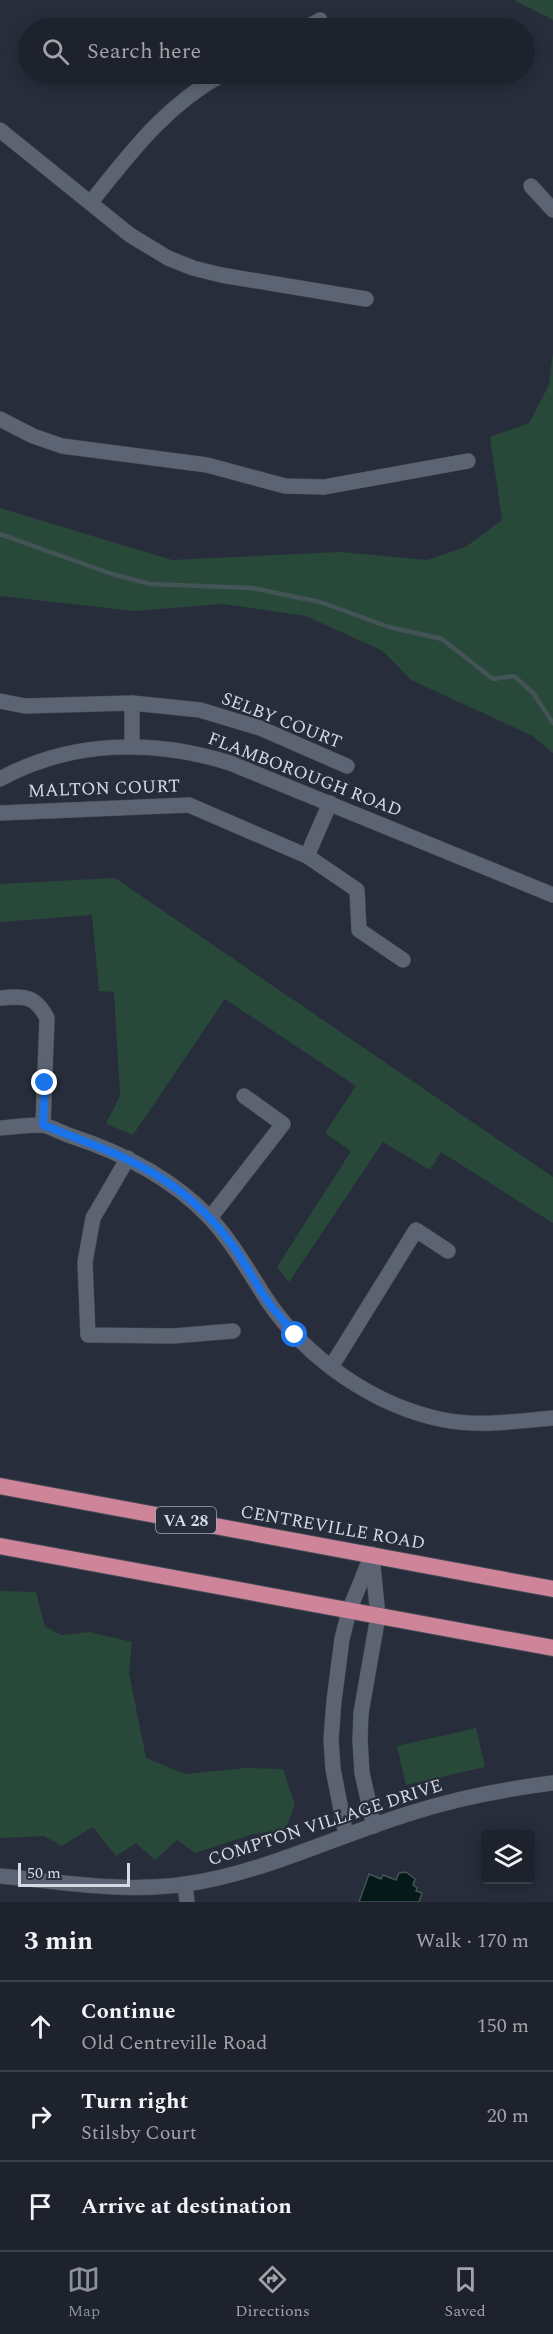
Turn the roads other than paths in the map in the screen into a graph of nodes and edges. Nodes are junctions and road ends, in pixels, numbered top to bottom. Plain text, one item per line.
1 (207, 84) edge
2 (0, 130) edge
3 (531, 186) dead end
4 (91, 202) junction
5 (553, 210) edge
6 (366, 299) dead end
7 (0, 419) edge
8 (468, 461) dead end
9 (0, 701) edge
10 (132, 703) junction
11 (132, 746) junction
12 (347, 766) dead end
13 (0, 779) edge
14 (330, 803) junction
15 (0, 813) edge
16 (306, 856) junction
17 (553, 895) edge
18 (403, 960) dead end
19 (0, 998) edge
20 (244, 1096) dead end
21 (43, 1125) junction
22 (0, 1128) edge
23 (128, 1158) junction
24 (210, 1218) junction
25 (448, 1251) dead end
26 (233, 1331) dead end
27 (331, 1367) junction
28 (553, 1418) edge
29 (0, 1486) edge
30 (0, 1546) edge
31 (372, 1554) junction
32 (553, 1588) edge
33 (349, 1611) junction
34 (378, 1616) junction
35 (553, 1648) edge
36 (553, 1783) edge
37 (374, 1826) junction
38 (346, 1835) junction
39 (0, 1876) edge
40 (185, 1884) junction
41 (187, 1902) edge

1 - 4 street
2 - 4 street
3 - 5 street
4 - 6 street
7 - 8 street
9 - 10 street, SELBY COURT
10 - 11 street
10 - 12 street, SELBY COURT
11 - 13 street, FLAMBOROUGH ROAD
11 - 14 street, FLAMBOROUGH ROAD
14 - 16 street
14 - 17 street, FLAMBOROUGH ROAD
15 - 16 street, MALTON COURT
16 - 18 street, MALTON COURT
19 - 21 street
20 - 24 street
21 - 22 street
21 - 23 street
23 - 24 street
23 - 26 street
24 - 27 street
25 - 27 street
27 - 28 street
29 - 31 highway, CENTREVILLE ROAD / VA 28
30 - 33 highway
31 - 32 highway, CENTREVILLE ROAD / VA 28
31 - 33 street
31 - 34 street
33 - 34 highway
33 - 38 street
34 - 35 highway
34 - 37 street
36 - 37 street, COMPTON VILLAGE DRIVE
37 - 38 street, COMPTON VILLAGE DRIVE
38 - 40 street, COMPTON VILLAGE DRIVE
39 - 40 street, COMPTON VILLAGE DRIVE
40 - 41 street

